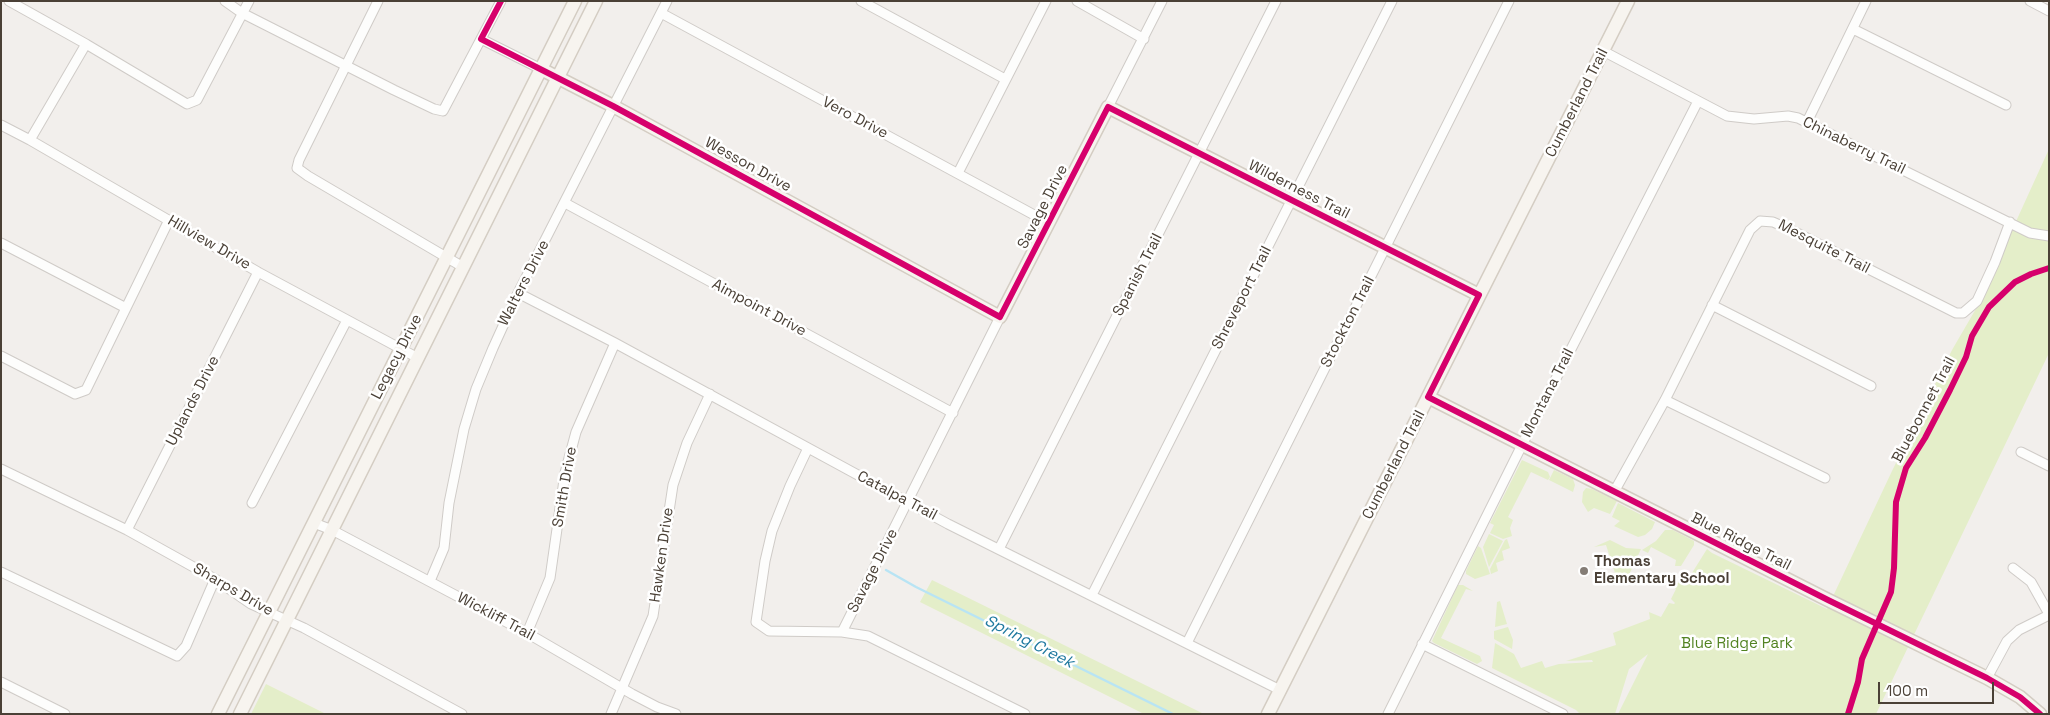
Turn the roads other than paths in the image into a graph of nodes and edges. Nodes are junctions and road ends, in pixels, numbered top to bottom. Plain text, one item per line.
1 (9, 1) edge
2 (224, 1) edge
3 (249, 1) edge
4 (378, 1) edge
5 (501, 1) edge
6 (575, 1) edge
7 (596, 1) edge
8 (667, 1) edge
9 (861, 1) edge
10 (1046, 1) edge
11 (1078, 1) edge
12 (1162, 1) edge
13 (1276, 1) edge
14 (1392, 1) edge
15 (1509, 1) edge
16 (1628, 1) edge
17 (1866, 1) edge
18 (2030, 1) edge
19 (2049, 11) edge
20 (242, 13) junction
21 (661, 13) junction
22 (1853, 29) junction
23 (481, 39) junction
24 (1144, 39) junction
25 (86, 44) junction
26 (1603, 51) junction
27 (346, 65) junction
28 (541, 69) junction
29 (557, 78) junction
30 (1005, 79) junction
31 (1698, 101) junction
32 (2006, 105) dead end
33 (613, 106) junction
34 (1108, 107) junction
35 (1807, 122) junction
36 (1, 125) edge
37 (30, 140) junction
38 (1200, 154) junction
39 (958, 173) junction
40 (1292, 201) junction
41 (565, 203) junction
42 (169, 220) junction
43 (2010, 222) junction
44 (1049, 223) junction
45 (2049, 236) edge
46 (1, 243) edge
47 (1385, 248) junction
48 (447, 258) junction
49 (463, 267) junction
50 (258, 272) junction
51 (518, 293) junction
52 (1479, 295) junction
53 (1712, 305) junction
54 (126, 308) junction
55 (1000, 317) junction
56 (347, 320) junction
57 (615, 343) junction
58 (401, 348) junction
59 (1, 356) edge
60 (418, 358) junction
61 (1871, 386) dead end
62 (710, 394) junction
63 (1428, 397) junction
64 (1665, 400) junction
65 (953, 413) junction
66 (1522, 445) junction
67 (808, 448) junction
68 (2022, 452) dead end
69 (2049, 466) edge
70 (1, 469) edge
71 (1825, 478) dead end
72 (1614, 492) junction
73 (907, 502) junction
74 (252, 503) dead end
75 (314, 523) junction
76 (127, 530) junction
77 (332, 530) junction
78 (999, 549) junction
79 (2013, 568) dead end
80 (1, 572) edge
81 (215, 579) junction
82 (430, 582) junction
83 (1092, 595) junction
84 (269, 612) junction
85 (2049, 614) edge
86 (287, 620) junction
87 (842, 632) junction
88 (527, 633) junction
89 (1187, 643) junction
90 (1422, 644) junction
91 (1986, 678) junction
92 (1, 682) edge
93 (622, 688) junction
94 (1280, 690) junction
95 (65, 714) edge
96 (218, 714) edge
97 (240, 714) edge
98 (462, 714) edge
99 (611, 714) edge
100 (676, 714) edge
101 (1025, 714) edge
102 (1268, 714) edge
103 (1388, 714) edge
104 (1564, 714) edge
105 (2040, 714) edge

1 - 25 street
2 - 20 street
3 - 20 street
4 - 27 street
5 - 23 street
6 - 28 street, Legacy Drive
7 - 29 street, Legacy Drive
8 - 21 street, Walters Drive
9 - 30 street
10 - 30 street
11 - 24 street
12 - 24 street, Savage Drive
13 - 38 street, Spanish Trail
14 - 40 street, Shreveport Trail
15 - 47 street, Stockton Trail
16 - 26 street, Cumberland Trail
17 - 22 street
18 - 19 street
20 - 25 street
20 - 27 street
21 - 33 street, Walters Drive
21 - 39 street, Vero Drive
22 - 32 street
22 - 35 street
23 - 27 street
23 - 28 street, Wesson Drive
24 - 34 street, Savage Drive
25 - 37 street
26 - 31 street, Chinaberry Trail
26 - 52 street, Cumberland Trail
27 - 48 street
28 - 29 street, Wesson Drive
28 - 48 street, Legacy Drive
29 - 33 street, Wesson Drive
29 - 49 street, Legacy Drive
30 - 39 street
31 - 35 street, Chinaberry Trail
31 - 66 street, Montana Trail
33 - 41 street, Walters Drive
33 - 55 street, Wesson Drive
34 - 38 street, Wilderness Trail
34 - 44 street, Savage Drive
35 - 43 street, Chinaberry Trail
36 - 37 street, Hillview Drive
37 - 42 street, Hillview Drive
38 - 40 street, Wilderness Trail
38 - 78 street, Spanish Trail
39 - 44 street, Vero Drive
40 - 47 street, Wilderness Trail
40 - 83 street, Shreveport Trail
41 - 51 street, Walters Drive
41 - 65 street, Aimpoint Drive
42 - 50 street, Hillview Drive
42 - 54 street
43 - 45 street, Chinaberry Trail
43 - 53 street, Mesquite Trail
44 - 55 street, Savage Drive
46 - 54 street
47 - 52 street, Wilderness Trail
47 - 89 street, Stockton Trail
48 - 49 street
48 - 58 street, Legacy Drive
49 - 60 street, Legacy Drive
50 - 56 street, Hillview Drive
50 - 76 street, Uplands Drive
51 - 57 street, Catalpa Trail
51 - 82 street, Walters Drive
52 - 63 street, Cumberland Trail
53 - 61 street
53 - 64 street, Mesquite Trail
54 - 59 street
55 - 65 street, Savage Drive
56 - 58 street, Hillview Drive
56 - 74 street
57 - 62 street, Catalpa Trail
57 - 88 street, Smith Drive
58 - 60 street, Hillview Drive
58 - 75 street, Legacy Drive
60 - 77 street, Legacy Drive
62 - 67 street, Catalpa Trail
62 - 93 street, Hawken Drive
63 - 66 street, Blue Ridge Trail
63 - 94 street, Cumberland Trail
64 - 71 street
64 - 72 street, Mesquite Trail
65 - 73 street, Savage Drive
66 - 72 street, Blue Ridge Trail
66 - 90 street, Montana Trail
67 - 73 street, Catalpa Trail
67 - 87 street
68 - 69 street
70 - 76 street, Sharps Drive
72 - 91 street, Blue Ridge Trail
73 - 78 street, Catalpa Trail
73 - 87 street, Savage Drive
75 - 77 street, Wickliff Trail
75 - 84 street, Legacy Drive
76 - 81 street, Sharps Drive
77 - 82 street, Wickliff Trail
77 - 86 street, Legacy Drive
78 - 83 street, Catalpa Trail
79 - 85 street
80 - 81 street
81 - 84 street, Sharps Drive
82 - 88 street, Wickliff Trail
83 - 89 street, Catalpa Trail
84 - 86 street, Sharps Drive
84 - 96 street, Legacy Drive
85 - 91 street
86 - 97 street, Legacy Drive
86 - 98 street, Sharps Drive
87 - 101 street
88 - 93 street, Wickliff Trail
89 - 94 street, Catalpa Trail
90 - 103 street, Montana Trail
90 - 104 street
91 - 105 street, Blue Ridge Trail
92 - 95 street
93 - 99 street, Hawken Drive
93 - 100 street, Wickliff Trail
94 - 102 street, Cumberland Trail

